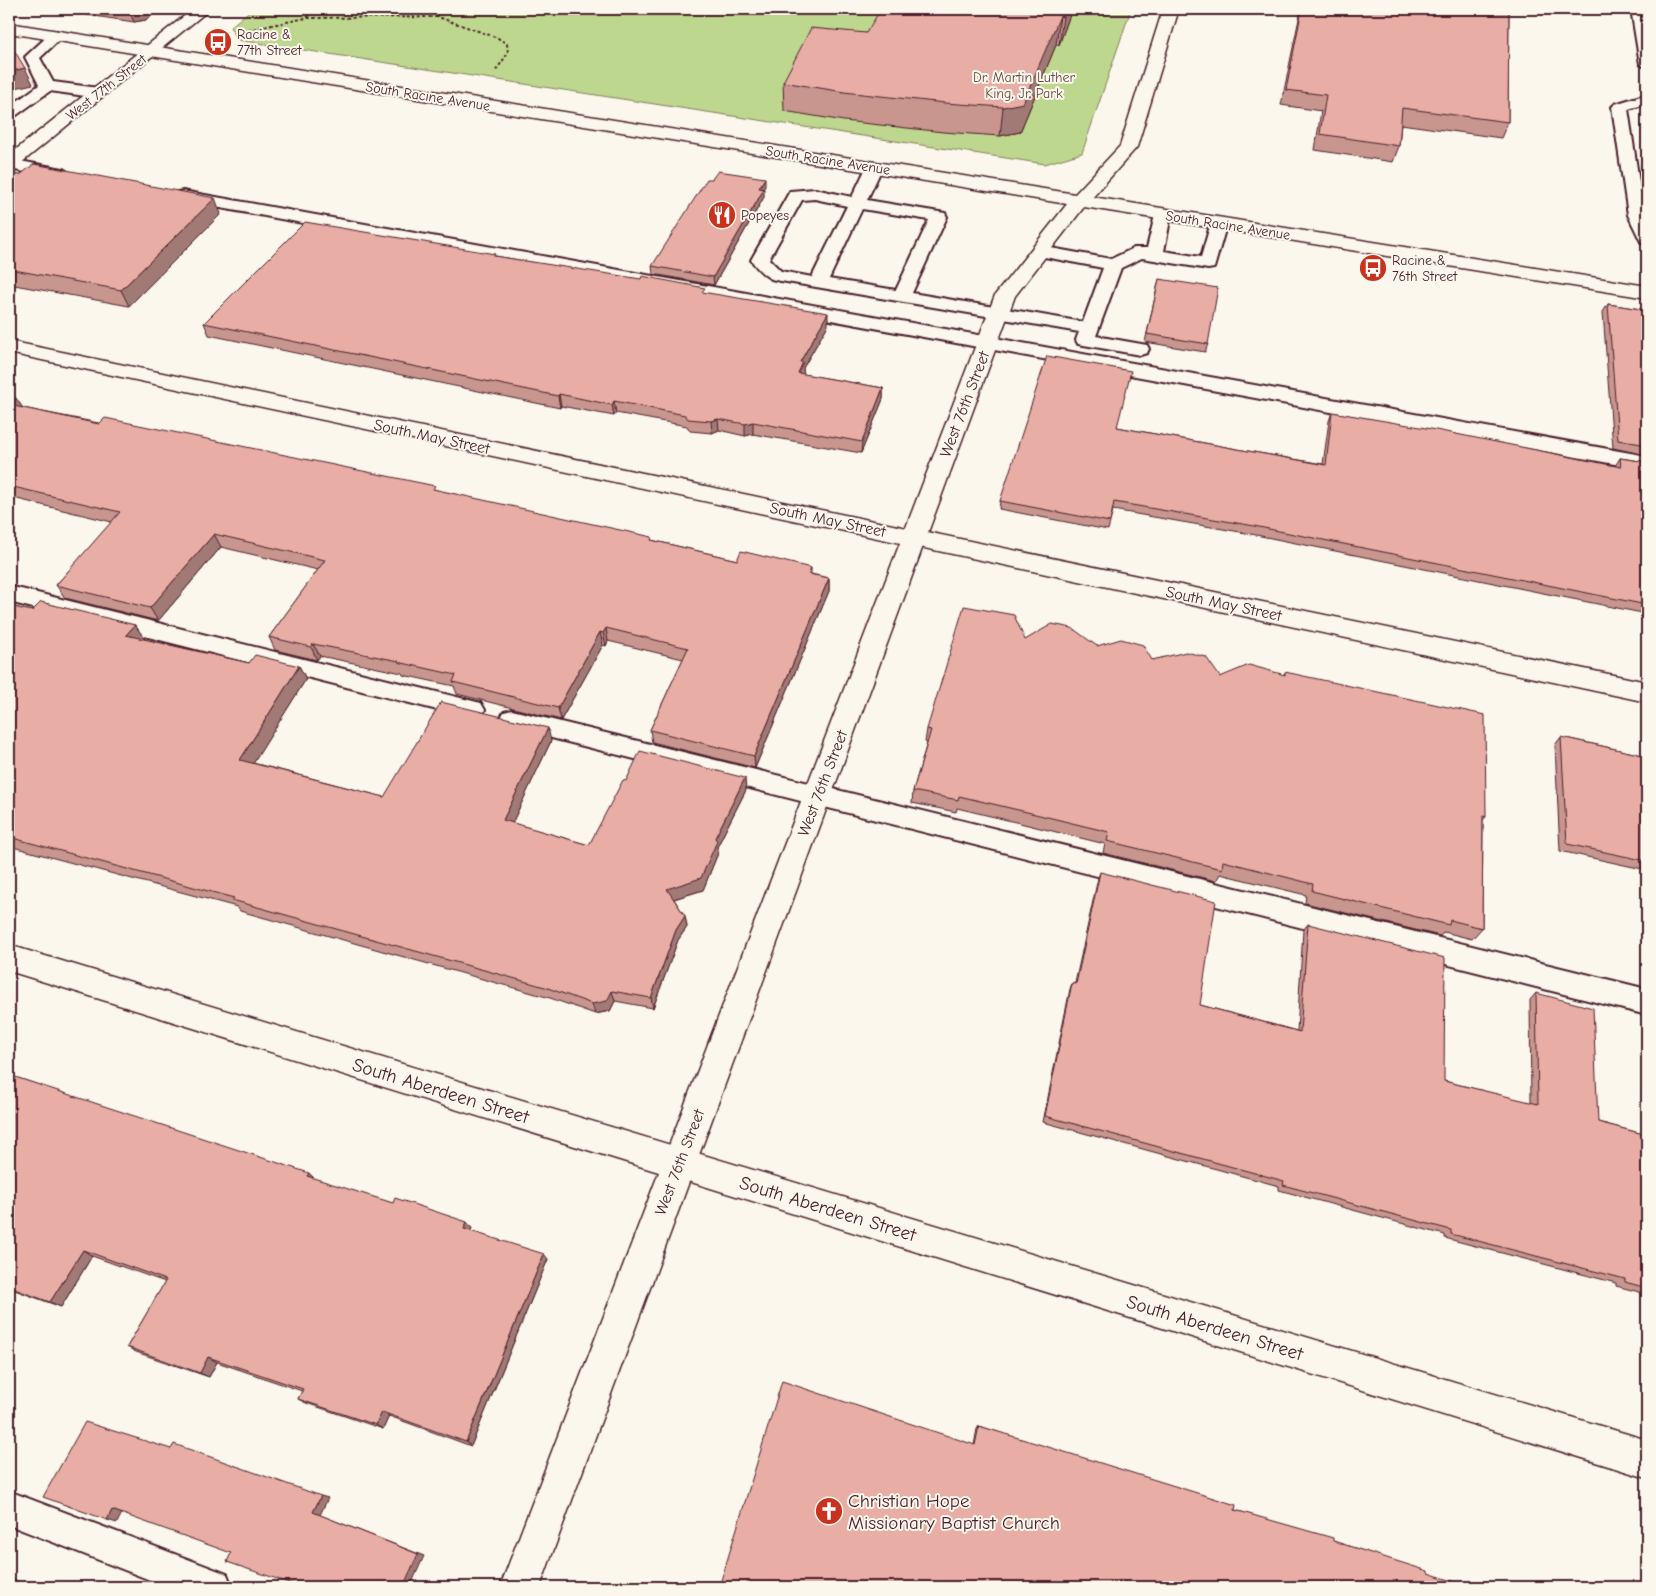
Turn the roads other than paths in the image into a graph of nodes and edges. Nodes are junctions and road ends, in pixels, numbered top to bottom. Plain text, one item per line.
1 (202, 9) edge
2 (1171, 9) edge
3 (1638, 9) edge
4 (9, 28) edge
5 (57, 36) junction
6 (152, 51) junction
7 (32, 58) junction
8 (17, 61) edge
9 (1647, 64) edge
10 (47, 86) junction
11 (99, 92) junction
12 (1647, 99) edge
13 (9, 114) edge
14 (9, 164) edge
15 (874, 168) junction
16 (78, 177) edge
17 (166, 193) edge
18 (1079, 201) junction
19 (856, 203) junction
20 (1163, 215) junction
21 (1218, 223) junction
22 (1647, 238) edge
23 (1040, 251) junction
24 (1154, 255) junction
25 (1113, 265) junction
26 (818, 283) junction
27 (1647, 292) edge
28 (901, 298) junction
29 (998, 314) junction
30 (1088, 328) junction
31 (988, 343) junction
32 (9, 347) edge
33 (1140, 349) dead end
34 (1647, 463) edge
35 (914, 538) junction
36 (9, 594) edge
37 (1647, 692) edge
38 (818, 796) junction
39 (9, 958) edge
40 (1647, 1002) edge
41 (680, 1163) junction
42 (1647, 1459) edge
43 (9, 1508) edge
44 (214, 1587) edge
45 (520, 1587) edge

1 - 6 street, West 77th Street
2 - 18 street, West 76th Street
3 - 9 lane
4 - 5 street, South Racine Avenue
5 - 6 street, South Racine Avenue
5 - 7 lane
6 - 11 street, West 77th Street
6 - 15 street, South Racine Avenue
7 - 8 lane
7 - 10 lane
10 - 11 lane
10 - 13 lane
11 - 14 street, West 77th Street
12 - 22 lane
14 - 16 lane
15 - 18 street, South Racine Avenue
15 - 19 lane
17 - 31 lane
18 - 20 street, South Racine Avenue
18 - 23 street, West 76th Street
19 - 26 lane
19 - 26 lane
19 - 28 lane
20 - 21 street, South Racine Avenue
20 - 24 lane
21 - 24 lane
21 - 27 street, South Racine Avenue
23 - 25 lane
23 - 29 street, West 76th Street
24 - 25 lane
25 - 30 lane
26 - 28 lane
28 - 29 lane
29 - 30 lane
29 - 31 street, West 76th Street
30 - 33 lane
31 - 34 lane
31 - 35 street, West 76th Street
32 - 35 street, South May Street
35 - 37 street, South May Street
35 - 38 street, West 76th Street
36 - 38 lane
38 - 40 lane
38 - 41 street, West 76th Street
39 - 41 street, South Aberdeen Street
41 - 42 street, South Aberdeen Street
41 - 45 street, West 76th Street
43 - 44 lane

